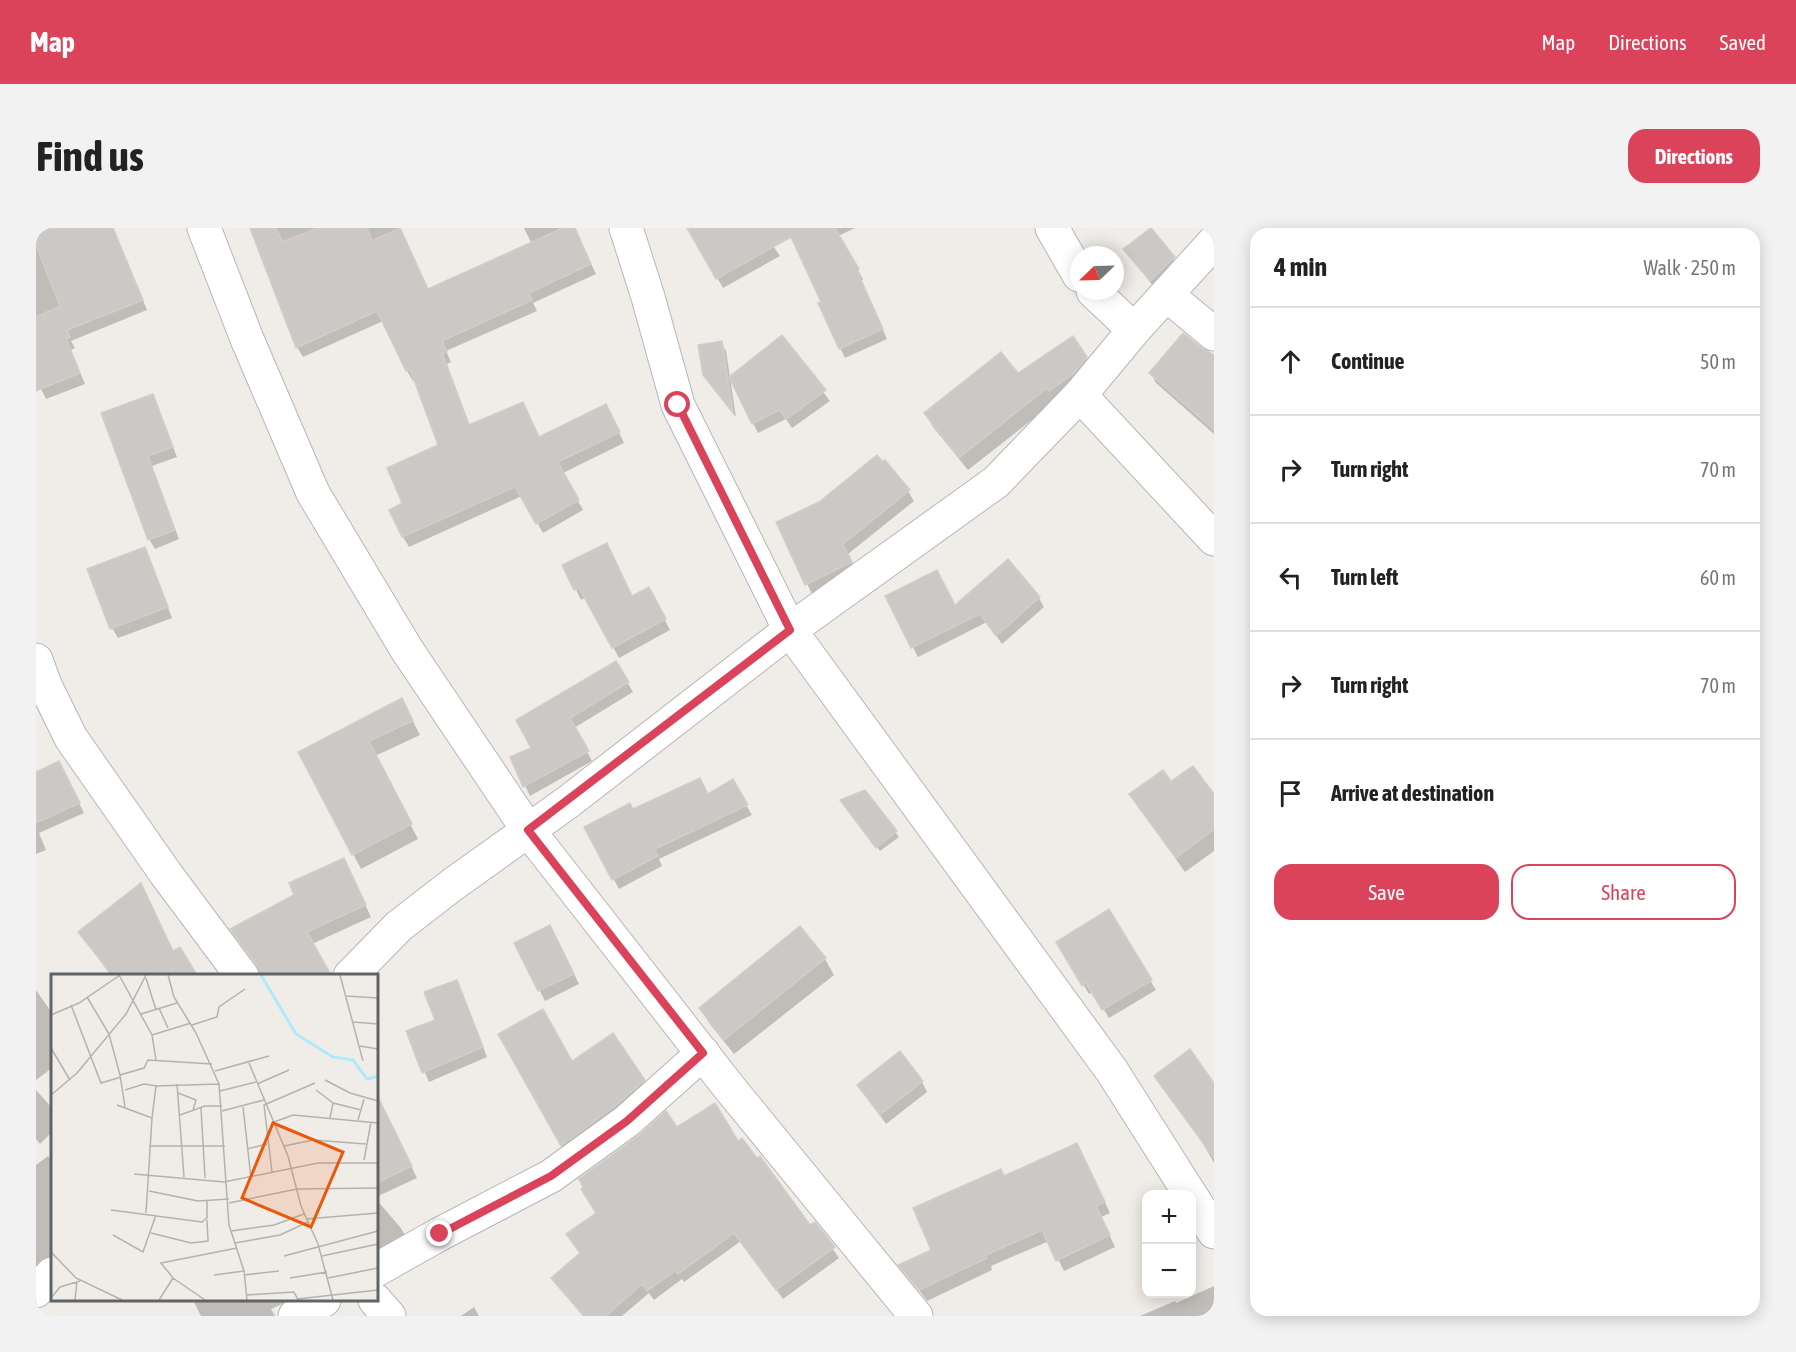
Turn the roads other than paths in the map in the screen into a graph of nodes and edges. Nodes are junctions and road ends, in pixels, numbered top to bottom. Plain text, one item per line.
1 (204, 228) edge
2 (626, 228) edge
3 (1052, 228) edge
4 (1214, 242) edge
5 (1070, 259) edge
6 (1167, 295) junction
7 (1102, 300) edge
8 (1134, 330) junction
9 (1214, 334) edge
10 (1080, 395) junction
11 (1214, 539) edge
12 (790, 630) junction
13 (36, 660) edge
14 (528, 830) junction
15 (241, 974) edge
16 (351, 974) edge
17 (703, 1053) junction
18 (1187, 1190) edge
19 (1196, 1204) edge
20 (1214, 1232) edge
21 (378, 1269) edge
22 (51, 1275) edge
23 (36, 1291) edge
24 (321, 1301) edge
25 (377, 1301) edge
26 (900, 1311) edge
27 (295, 1316) edge
28 (389, 1316) edge

1 - 14 street
2 - 12 street
3 - 5 street
4 - 6 street
6 - 8 street
6 - 9 street
7 - 8 street
8 - 10 street
10 - 11 street
10 - 12 street
12 - 14 street
12 - 18 street
13 - 15 street
14 - 16 street
14 - 17 street
17 - 21 street
17 - 26 street
19 - 20 street
22 - 23 street
24 - 27 street
25 - 28 street

